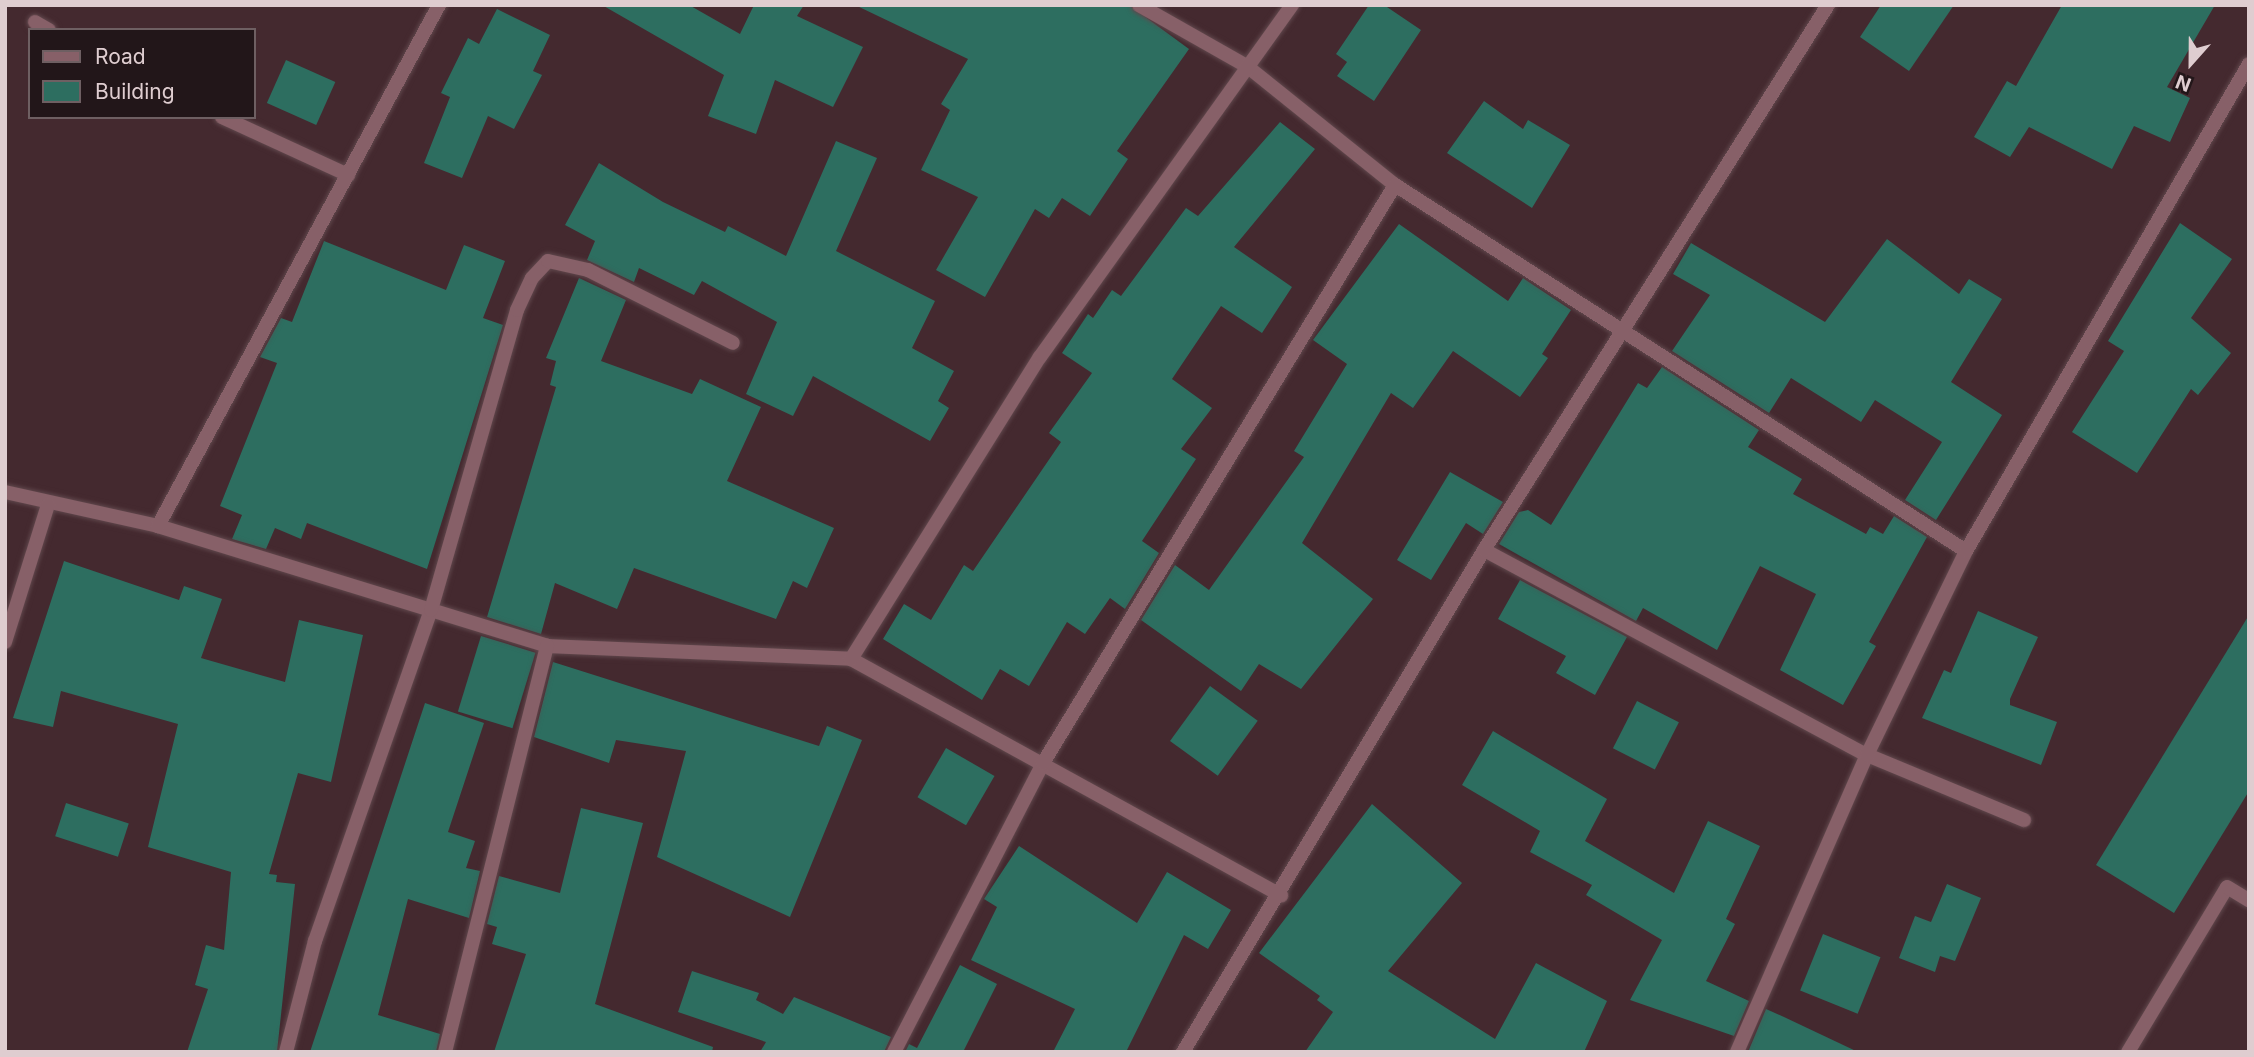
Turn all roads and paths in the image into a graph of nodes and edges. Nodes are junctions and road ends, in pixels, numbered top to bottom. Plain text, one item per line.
1 (439, 5) edge
2 (1139, 5) edge
3 (1292, 5) edge
4 (1828, 5) edge
5 (35, 22) dead end
6 (46, 28) edge
7 (2249, 64) edge
8 (1248, 68) junction
9 (226, 119) edge
10 (348, 175) junction
11 (1395, 185) junction
12 (1620, 332) junction
13 (733, 343) dead end
14 (5, 492) edge
15 (48, 505) junction
16 (158, 526) junction
17 (1484, 550) junction
18 (1966, 551) junction
19 (431, 610) junction
20 (5, 642) edge
21 (547, 646) junction
22 (851, 659) junction
23 (1867, 755) junction
24 (1042, 763) junction
25 (2024, 820) dead end
26 (1282, 895) junction
27 (2249, 900) edge
28 (286, 1052) edge
29 (445, 1052) edge
30 (894, 1052) edge
31 (1183, 1052) edge
32 (1737, 1052) edge
33 (2128, 1052) edge

1 - 10 street
2 - 8 street
3 - 8 street
4 - 12 street
5 - 6 street
7 - 18 street
8 - 11 street
8 - 22 street
9 - 10 street
10 - 16 street
11 - 12 street
11 - 24 street
12 - 17 street
12 - 18 street
13 - 19 street
14 - 15 street
15 - 16 street
15 - 20 street
16 - 19 street
17 - 23 street
17 - 26 street
18 - 23 street
19 - 21 street
19 - 28 street
21 - 22 street
21 - 29 street
22 - 24 street
23 - 25 street
23 - 32 street
24 - 26 street
24 - 30 street
26 - 31 street
27 - 33 street

